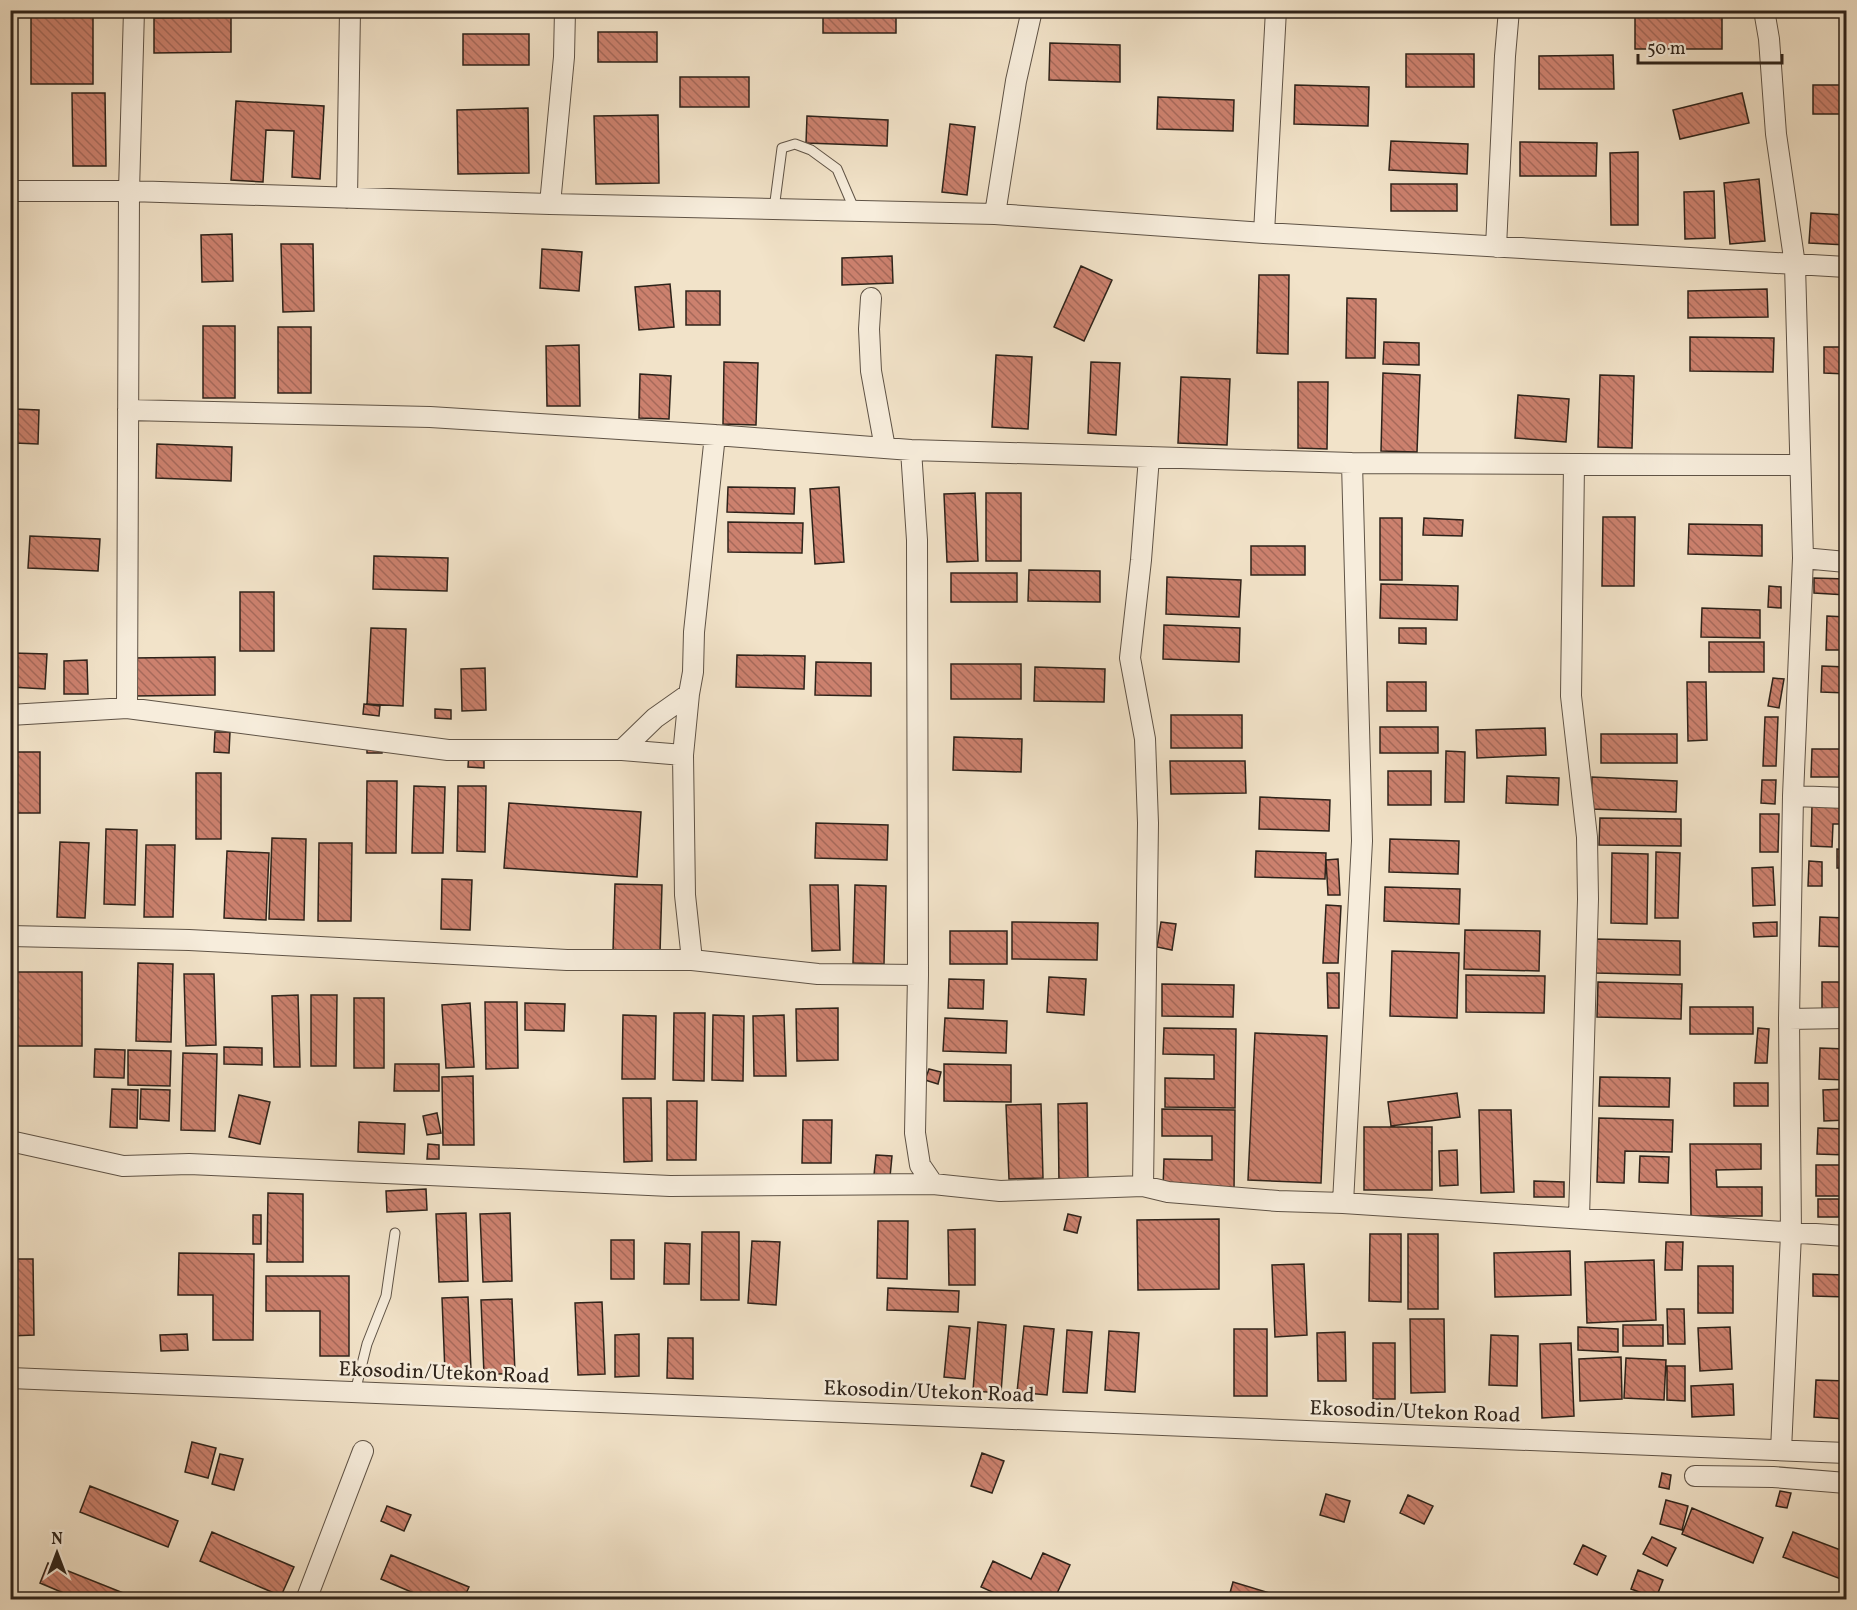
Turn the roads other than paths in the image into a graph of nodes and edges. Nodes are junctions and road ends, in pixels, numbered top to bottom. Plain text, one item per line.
1 (134, 10) edge
2 (350, 10) edge
3 (565, 10) edge
4 (1032, 10) edge
5 (1276, 10) edge
6 (1509, 10) edge
7 (1764, 10) edge
8 (10, 191) edge
9 (129, 191) junction
10 (347, 198) junction
11 (550, 204) junction
12 (774, 209) junction
13 (855, 211) junction
14 (995, 214) junction
15 (1264, 233) junction
16 (1496, 247) junction
17 (1795, 265) junction
18 (1846, 267) edge
19 (871, 298) dead end
20 (128, 410) junction
21 (715, 435) junction
22 (885, 448) junction
23 (911, 450) junction
24 (1149, 457) junction
25 (1352, 463) junction
26 (1574, 464) junction
27 (1800, 465) junction
28 (1803, 558) junction
29 (1846, 562) edge
30 (689, 694) junction
31 (127, 708) junction
32 (10, 715) edge
33 (622, 750) junction
34 (683, 755) junction
35 (1793, 796) junction
36 (1846, 798) edge
37 (10, 936) edge
38 (692, 960) junction
39 (918, 975) junction
40 (1846, 1018) edge
41 (1789, 1019) junction
42 (10, 1142) edge
43 (933, 1184) junction
44 (1143, 1186) junction
45 (1343, 1203) junction
46 (1579, 1218) junction
47 (395, 1233) dead end
48 (1791, 1234) junction
49 (1846, 1236) edge
50 (10, 1378) edge
51 (355, 1392) junction
52 (1781, 1450) junction
53 (363, 1451) dead end
54 (1846, 1453) edge
55 (1695, 1476) dead end
56 (1846, 1484) edge
57 (306, 1599) edge

1 - 9 street
2 - 10 street
3 - 11 street
4 - 14 street
5 - 15 street
6 - 16 street
7 - 17 street
8 - 9 street
9 - 10 street
9 - 20 street
10 - 11 street
11 - 12 street
12 - 13 street
12 - 13 lane
13 - 14 street
14 - 15 street
15 - 16 street
16 - 17 street
17 - 18 street
17 - 27 street
19 - 22 street
20 - 21 street
20 - 31 street
21 - 22 street
21 - 30 street
22 - 23 street
23 - 24 street
23 - 39 street
24 - 25 street
24 - 44 street
25 - 26 street
25 - 45 street
26 - 27 street
26 - 46 street
27 - 28 street
28 - 29 street
28 - 35 street
30 - 33 street
30 - 34 street
31 - 32 street
31 - 33 street
33 - 34 street
34 - 38 street
35 - 36 street
35 - 41 street
37 - 38 street
38 - 39 street
39 - 43 street
40 - 41 street
41 - 48 street
42 - 43 street
43 - 44 street
44 - 45 street
45 - 46 street
46 - 48 street
47 - 51 lane
48 - 49 street
48 - 52 street
50 - 51 street, Ekosodin/Utekon Road
51 - 52 street, Ekosodin/Utekon Road
52 - 54 street, Ekosodin/Utekon Road
53 - 57 street
55 - 56 street

